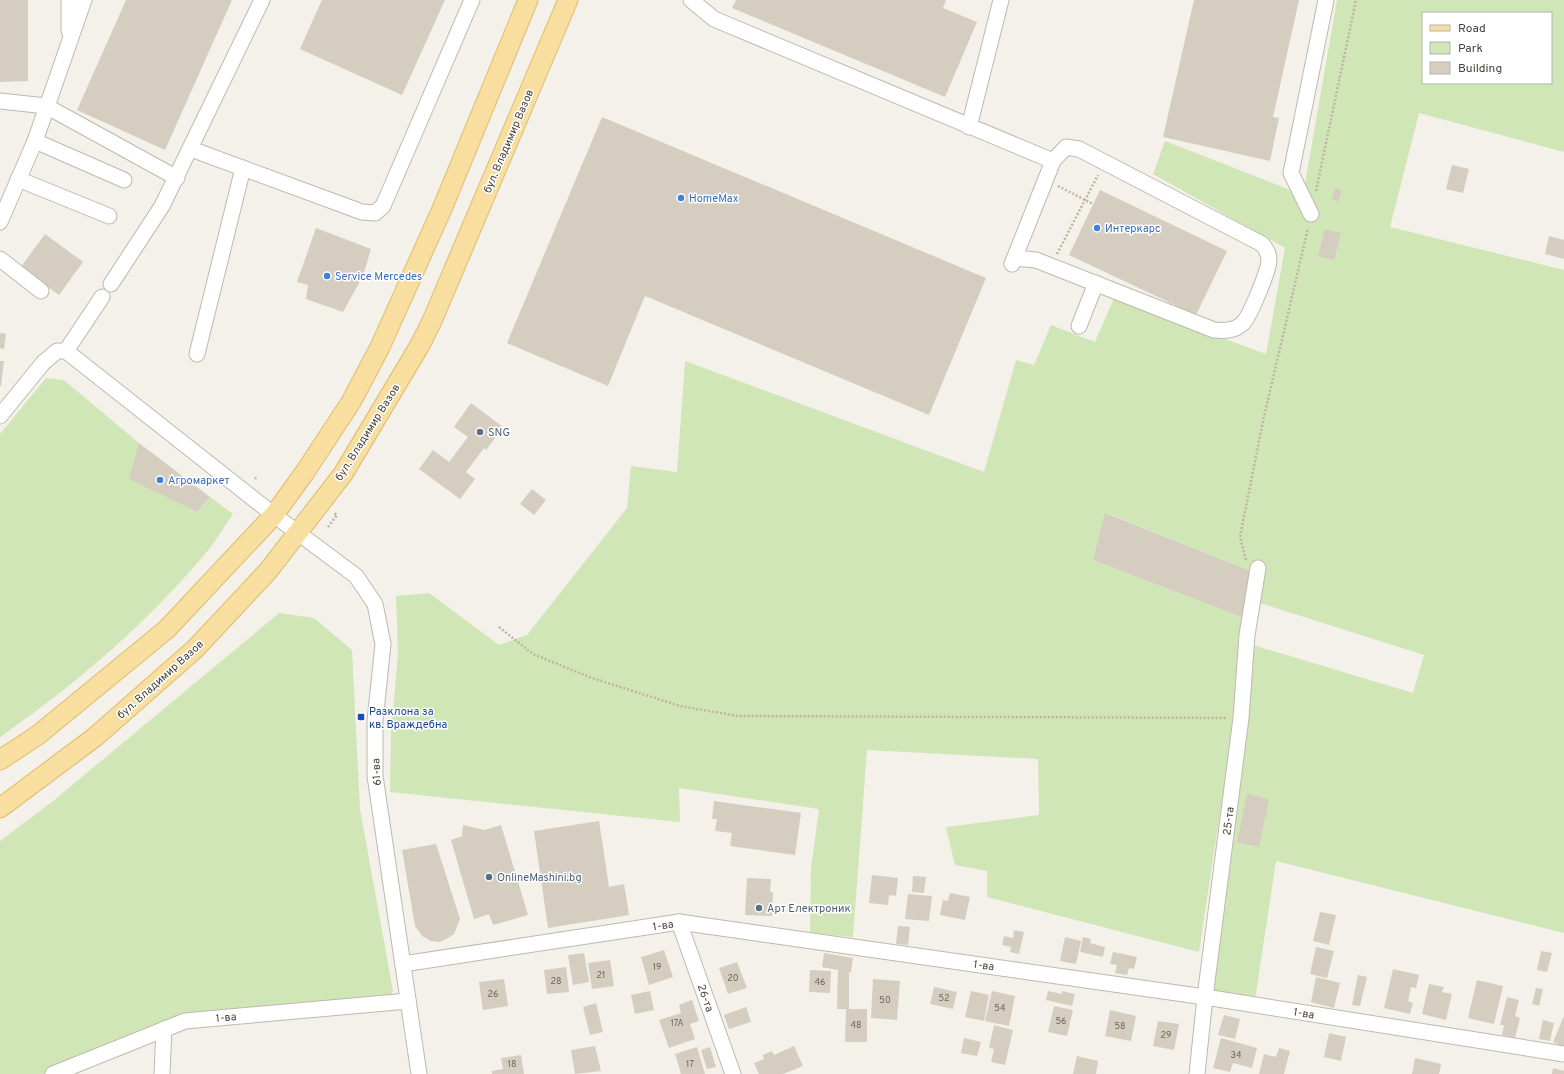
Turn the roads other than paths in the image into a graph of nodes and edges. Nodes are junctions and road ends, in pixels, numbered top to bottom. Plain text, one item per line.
1 (69, 0) edge
2 (84, 0) edge
3 (262, 0) edge
4 (472, 0) edge
5 (528, 0) edge
6 (568, 0) edge
7 (691, 0) edge
8 (1001, 0) edge
9 (1326, 0) edge
10 (69, 43) junction
11 (0, 101) edge
12 (46, 106) junction
13 (969, 127) junction
14 (34, 141) junction
15 (191, 149) junction
16 (1052, 161) junction
17 (243, 168) junction
18 (177, 178) junction
19 (18, 179) junction
20 (124, 180) dead end
21 (1311, 214) road end
22 (109, 216) dead end
23 (0, 222) edge
24 (0, 258) edge
25 (1096, 283) junction
26 (111, 284) dead end
27 (42, 291) dead end
28 (102, 297) dead end
29 (1079, 326) dead end
30 (66, 351) junction
31 (197, 354) dead end
32 (0, 416) edge
33 (274, 515) junction
34 (297, 533) junction
35 (1258, 568) road end
36 (0, 760) edge
37 (22, 790) junction
38 (0, 803) edge
39 (0, 808) edge
40 (679, 922) junction
41 (403, 964) junction
42 (1205, 997) junction
43 (408, 1001) junction
44 (164, 1029) junction
45 (1564, 1054) edge
46 (53, 1074) edge
47 (162, 1074) edge
48 (419, 1074) edge
49 (733, 1074) edge
50 (1197, 1074) edge

1 - 10 street
2 - 10 street
3 - 15 street
4 - 17 street
5 - 33 main road
6 - 34 main road, бул. Владимир Вазов
7 - 13 street
8 - 13 street
9 - 21 street
10 - 12 street
11 - 12 street
12 - 14 street
12 - 18 street
13 - 16 street
14 - 19 street
14 - 20 street
15 - 17 street
15 - 18 street
16 - 25 street
16 - 25 street
17 - 31 street
18 - 26 street
19 - 22 street
19 - 23 street
24 - 27 street
25 - 29 street
28 - 30 street
30 - 32 street
30 - 33 street, 61-ва
33 - 34 street, 61-ва
33 - 36 main road
34 - 37 main road, бул. Владимир Вазов
34 - 41 street, 61-ва
35 - 42 street, 25-та
37 - 38 main road
37 - 39 main road
40 - 41 street, 1-ва
40 - 42 street, 1-ва
40 - 49 street, 26-та
41 - 43 street, 61-ва
42 - 45 street, 1-ва
42 - 50 street, 25-та
43 - 44 street, 1-ва
43 - 48 street, 61-ва
44 - 46 street, 1-ва
44 - 47 street

